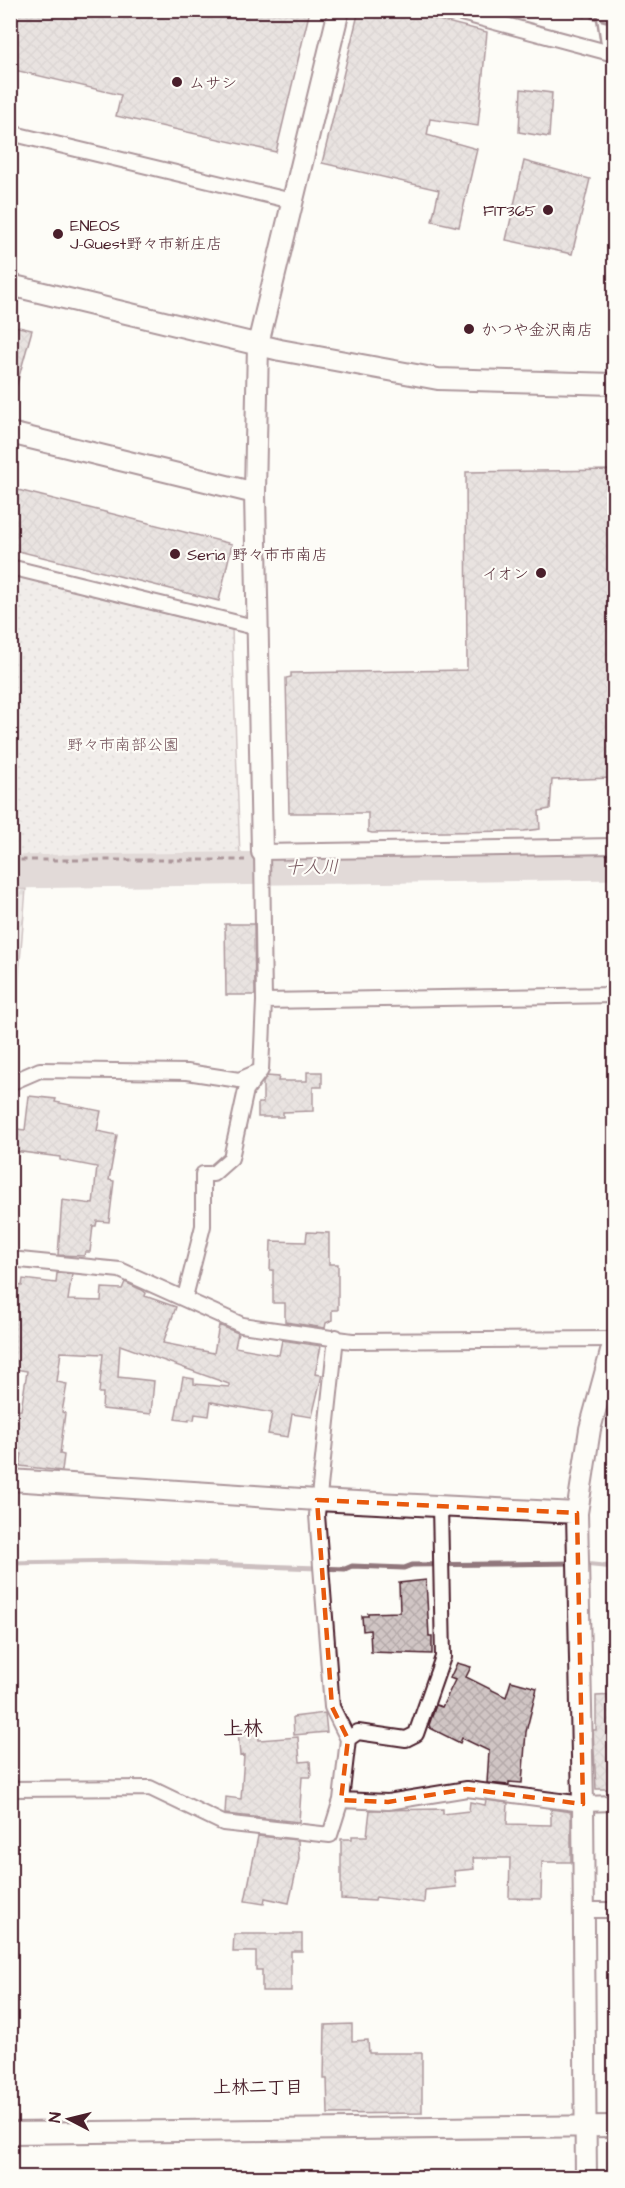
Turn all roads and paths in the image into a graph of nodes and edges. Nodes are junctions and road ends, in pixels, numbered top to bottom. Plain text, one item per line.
1 (339, 10) edge
2 (450, 10) edge
3 (560, 10) edge
4 (610, 15) edge
5 (615, 49) edge
6 (615, 54) edge
7 (10, 133) edge
8 (292, 201) junction
9 (10, 285) edge
10 (258, 344) junction
11 (615, 384) edge
12 (10, 433) edge
13 (255, 493) junction
14 (10, 567) edge
15 (258, 628) junction
16 (615, 846) edge
17 (262, 859) junction
18 (10, 860) edge
19 (615, 995) edge
20 (264, 1001) junction
21 (261, 1070) junction
22 (10, 1083) edge
23 (10, 1259) edge
24 (185, 1297) junction
25 (336, 1337) junction
26 (615, 1340) edge
27 (10, 1480) edge
28 (317, 1500) junction
29 (440, 1505) junction
30 (577, 1514) junction
31 (348, 1739) junction
32 (10, 1789) edge
33 (341, 1800) junction
34 (615, 1803) edge
35 (583, 1804) junction
36 (584, 1910) junction
37 (615, 1910) edge
38 (585, 2126) junction
39 (615, 2126) edge
40 (10, 2133) edge
41 (586, 2178) edge

1 - 8 street
2 - 6 street
3 - 4 path, bridge
4 - 5 main road
7 - 8 street
8 - 10 street
9 - 10 street
10 - 11 street
10 - 13 street
12 - 13 street
13 - 15 street
14 - 15 street
15 - 17 street
16 - 17 street
17 - 18 path
17 - 20 street
19 - 20 street
20 - 21 street
21 - 22 street
21 - 24 street
23 - 24 street
24 - 25 street
25 - 26 street
25 - 28 street
26 - 30 street
27 - 28 street
28 - 29 street
28 - 31 street
29 - 30 street
29 - 31 street
30 - 35 street
31 - 33 street
32 - 33 street
33 - 35 street
34 - 35 street
35 - 36 street
36 - 37 street
36 - 38 street
38 - 39 street
38 - 40 street
38 - 41 street

